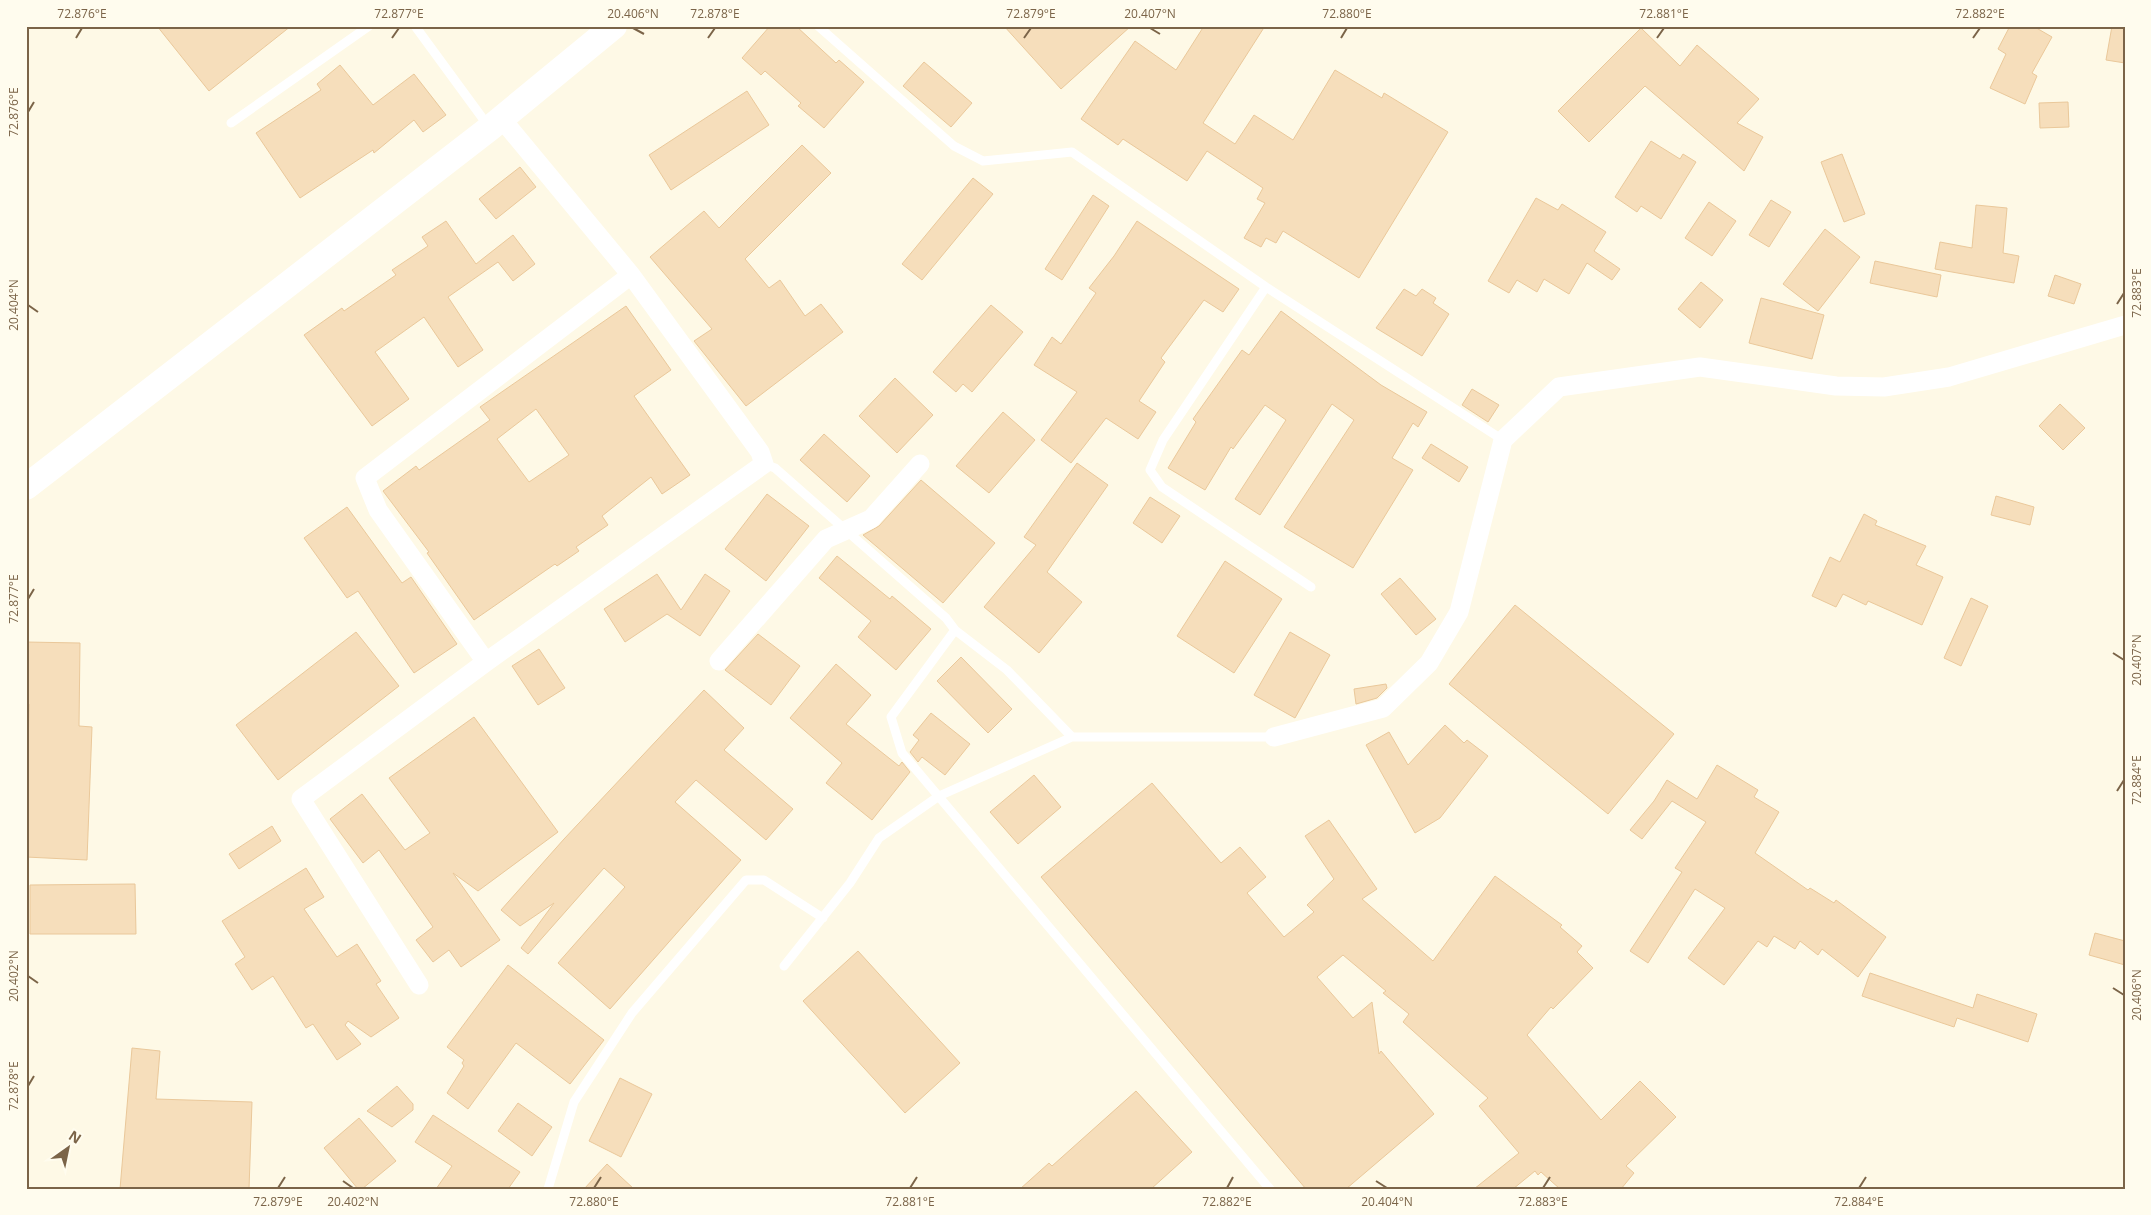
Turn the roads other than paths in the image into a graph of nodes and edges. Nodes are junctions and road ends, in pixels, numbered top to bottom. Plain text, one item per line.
1 (369, 26) edge
2 (416, 26) edge
3 (614, 26) edge
4 (818, 26) edge
5 (231, 123) dead end
6 (496, 123) junction
7 (631, 275) junction
8 (1266, 288) junction
9 (2125, 325) edge
10 (1502, 440) junction
11 (764, 464) junction
12 (920, 464) dead end
13 (26, 487) edge
14 (847, 530) junction
15 (1311, 586) dead end
16 (955, 630) junction
17 (719, 661) dead end
18 (486, 662) junction
19 (1072, 737) junction
20 (1274, 737) joint
21 (939, 796) junction
22 (823, 918) junction
23 (784, 966) dead end
24 (419, 986) dead end
25 (548, 1189) edge
26 (1270, 1189) edge

1 - 5 lane
2 - 6 lane
3 - 6 street
4 - 8 lane
6 - 7 street
6 - 13 street
7 - 11 street
7 - 18 street
8 - 10 lane
8 - 15 lane
9 - 10 street
10 - 20 street
11 - 14 lane
11 - 18 street
12 - 14 street
14 - 16 lane
14 - 17 street
16 - 19 lane
16 - 21 lane
18 - 24 street
19 - 20 lane
19 - 21 lane
21 - 22 lane
21 - 26 lane
22 - 23 lane
22 - 25 lane

